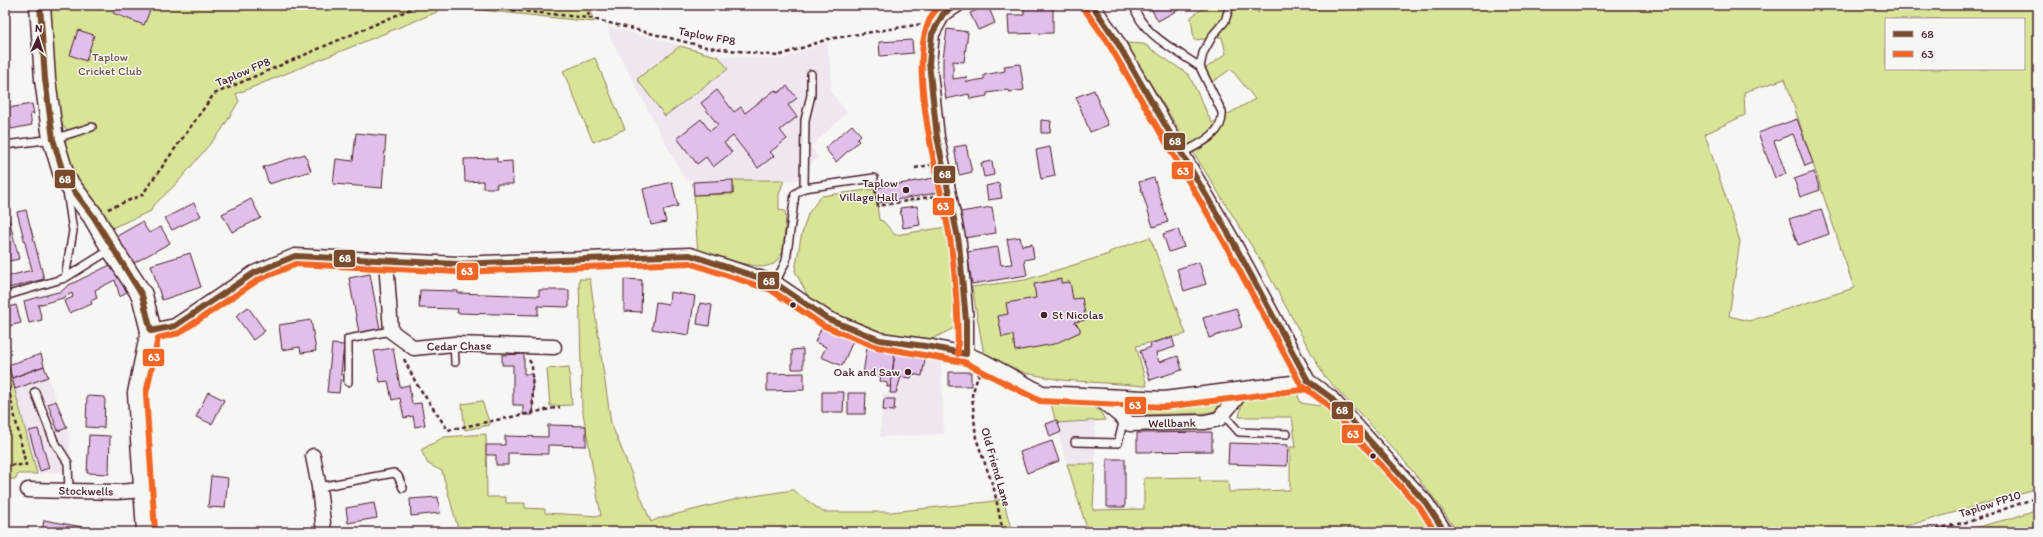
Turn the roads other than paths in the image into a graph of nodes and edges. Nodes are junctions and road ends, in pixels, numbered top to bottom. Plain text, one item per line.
1 (40, 5) edge
2 (956, 5) edge
3 (1092, 5) edge
4 (1134, 5) edge
5 (1230, 5) edge
6 (1200, 67) junction
7 (811, 74) dead end
8 (92, 127) dead end
9 (53, 139) junction
10 (5, 145) edge
11 (1181, 154) junction
12 (874, 178) road end
13 (64, 179) junction
14 (804, 188) junction
15 (112, 249) junction
16 (386, 260) junction
17 (65, 278) junction
18 (775, 283) junction
19 (5, 296) edge
20 (150, 331) junction
21 (391, 331) junction
22 (454, 344) junction
23 (554, 347) dead end
24 (966, 354) junction
25 (455, 362) dead end
26 (1308, 381) junction
27 (348, 382) dead end
28 (1244, 389) junction
29 (35, 392) dead end
30 (1096, 396) junction
31 (1223, 414) junction
32 (1124, 419) junction
33 (1287, 434) dead end
34 (1075, 442) dead end
35 (313, 456) dead end
36 (319, 487) junction
37 (403, 488) dead end
38 (28, 490) dead end
39 (144, 490) junction
40 (69, 491) junction
41 (147, 532) edge
42 (324, 532) edge
43 (1445, 532) edge

1 - 9 street
2 - 24 street
3 - 11 street
4 - 6 lane
5 - 6 lane
6 - 11 lane
7 - 14 lane
8 - 9 lane
9 - 10 lane
9 - 13 street
11 - 26 street
12 - 14 lane
13 - 15 street
13 - 17 lane
14 - 18 lane
15 - 17 lane
15 - 20 street
16 - 18 street
16 - 20 street
16 - 21 street
17 - 19 lane
18 - 24 street
20 - 39 street
21 - 22 street, Cedar Chase
21 - 27 lane
22 - 23 street, Cedar Chase
22 - 25 lane
24 - 30 street
26 - 28 street
26 - 43 street
28 - 30 street
28 - 31 street, Wellbank
29 - 40 lane
30 - 32 street, Wellbank
31 - 32 street, Wellbank
31 - 33 lane
32 - 34 lane
35 - 36 street
36 - 37 lane
36 - 42 street
38 - 40 street, Stockwells
39 - 40 street, Stockwells
39 - 41 street

